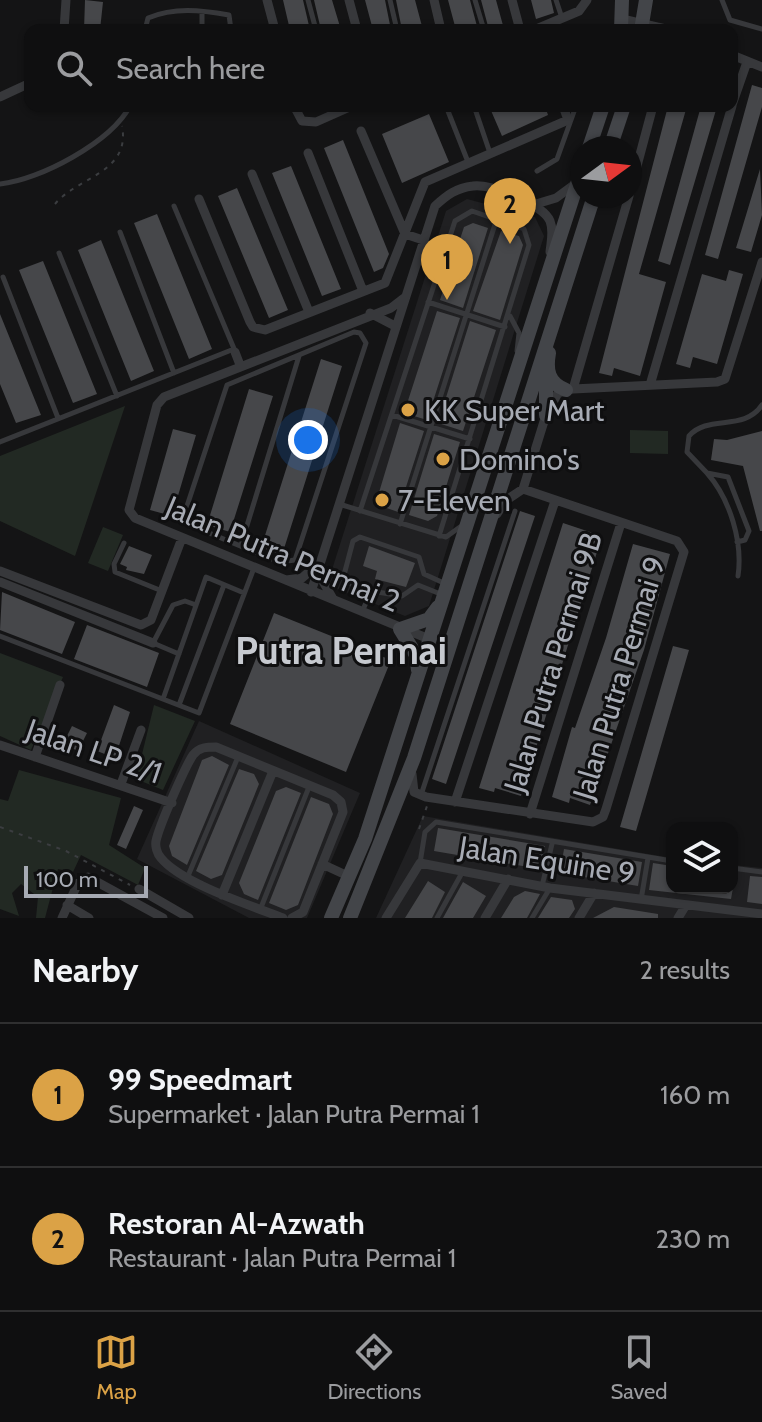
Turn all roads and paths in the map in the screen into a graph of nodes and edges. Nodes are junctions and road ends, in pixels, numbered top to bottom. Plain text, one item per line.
1 (66, 0) edge
2 (267, 0) edge
3 (308, 0) edge
4 (349, 0) edge
5 (390, 0) edge
6 (434, 0) edge
7 (475, 0) edge
8 (512, 0) edge
9 (556, 0) edge
10 (587, 0) edge
11 (622, 0) edge
12 (646, 0) edge
13 (722, 0) edge
14 (202, 13) junction
15 (562, 19) junction
16 (64, 24) edge
17 (146, 24) edge
18 (202, 24) edge
19 (230, 24) edge
20 (273, 24) edge
21 (314, 24) edge
22 (355, 24) edge
23 (396, 24) edge
24 (440, 24) edge
25 (482, 24) edge
26 (518, 24) edge
27 (549, 24) edge
28 (622, 24) edge
29 (642, 24) edge
30 (762, 29) edge
31 (738, 58) edge
32 (747, 62) junction
33 (762, 67) edge
34 (24, 86) edge
35 (738, 88) edge
36 (0, 97) edge
37 (126, 112) edge
38 (297, 112) edge
39 (332, 112) edge
40 (448, 112) edge
41 (476, 112) edge
42 (565, 112) edge
43 (573, 112) edge
44 (601, 112) edge
45 (622, 112) edge
46 (651, 112) edge
47 (730, 112) edge
48 (568, 120) junction
49 (119, 122) junction
50 (361, 131) dead end
51 (593, 136) edge
52 (614, 136) edge
53 (642, 148) edge
54 (308, 153) dead end
55 (490, 153) junction
56 (468, 163) junction
57 (537, 171) dead end
58 (252, 174) dead end
59 (0, 184) edge
60 (570, 185) edge
61 (199, 199) dead end
62 (55, 204) dead end
63 (536, 204) junction
64 (174, 206) dead end
65 (570, 206) edge
66 (590, 208) edge
67 (626, 208) edge
68 (497, 218) junction
69 (120, 232) dead end
70 (405, 234) junction
71 (423, 240) junction
72 (59, 253) dead end
73 (441, 259) junction
74 (416, 261) junction
75 (762, 264) edge
76 (3, 277) dead end
77 (545, 283) junction
78 (363, 291) junction
79 (404, 298) junction
80 (428, 302) junction
81 (309, 312) junction
82 (370, 313) junction
83 (466, 315) junction
84 (509, 315) junction
85 (554, 317) junction
86 (395, 326) junction
87 (505, 327) junction
88 (235, 350) junction
89 (299, 355) junction
90 (255, 359) junction
91 (517, 364) junction
92 (240, 365) junction
93 (546, 368) junction
94 (259, 372) junction
95 (174, 373) junction
96 (650, 385) junction
97 (570, 389) junction
98 (117, 396) junction
99 (762, 405) edge
100 (392, 415) junction
101 (546, 415) junction
102 (58, 418) junction
103 (430, 427) junction
104 (470, 439) junction
105 (0, 442) edge
106 (707, 473) junction
107 (523, 489) junction
108 (555, 501) junction
109 (339, 504) junction
110 (360, 511) junction
111 (515, 511) dead end
112 (466, 521) junction
113 (621, 523) junction
114 (400, 524) junction
115 (484, 534) junction
116 (439, 536) junction
117 (182, 538) junction
118 (737, 542) junction
119 (124, 543) dead end
120 (241, 545) junction
121 (322, 558) junction
122 (475, 559) junction
123 (254, 568) junction
124 (0, 571) edge
125 (738, 576) dead end
126 (283, 580) junction
127 (0, 582) edge
128 (224, 585) junction
129 (162, 591) junction
130 (371, 591) junction
131 (311, 592) junction
132 (244, 593) junction
133 (444, 594) junction
134 (335, 601) junction
135 (196, 605) junction
136 (361, 613) junction
137 (400, 629) junction
138 (0, 636) edge
139 (429, 639) junction
140 (153, 643) junction
141 (179, 654) junction
142 (419, 674) junction
143 (60, 685) dead end
144 (163, 699) junction
145 (179, 705) junction
146 (141, 730) dead end
147 (0, 745) edge
148 (415, 753) junction
149 (238, 756) junction
150 (35, 757) junction
151 (273, 771) junction
152 (121, 784) junction
153 (310, 786) junction
154 (425, 796) junction
155 (455, 802) junction
156 (172, 803) junction
157 (396, 808) junction
158 (530, 814) junction
159 (0, 827) edge
160 (425, 832) junction
161 (552, 844) junction
162 (648, 858) junction
163 (666, 860) edge
164 (420, 863) junction
165 (322, 864) junction
166 (738, 869) edge
167 (463, 871) junction
168 (762, 872) edge
169 (188, 876) junction
170 (348, 876) junction
171 (508, 879) junction
172 (546, 887) junction
173 (139, 889) joint
174 (594, 893) junction
175 (222, 895) junction
176 (641, 900) junction
177 (67, 905) junction
178 (686, 905) junction
179 (260, 910) junction
180 (727, 914) edge
181 (762, 914) edge
182 (62, 918) edge
183 (89, 918) edge
184 (163, 918) edge
185 (189, 918) edge
186 (283, 918) edge
187 (292, 918) edge
188 (331, 918) edge
189 (350, 918) edge
190 (386, 918) edge
191 (437, 918) edge
192 (485, 918) edge
193 (532, 918) edge
194 (579, 918) edge
195 (678, 918) edge

1 - 16 street
2 - 20 street
3 - 21 lane
4 - 22 street
5 - 23 lane
6 - 24 street
7 - 25 lane
8 - 26 street
9 - 15 lane
10 - 15 street
11 - 28 street
12 - 29 street
13 - 30 lane
14 - 17 lane
14 - 18 lane
14 - 19 lane
15 - 27 street
31 - 32 street
32 - 33 street
32 - 35 street
34 - 36 street
37 - 49 lane
38 - 39 street
40 - 56 lane
41 - 55 lane
42 - 48 street
43 - 48 lane
44 - 51 street
45 - 52 street
46 - 53 street
47 - 96 street
48 - 55 street
48 - 57 lane
49 - 59 lane
49 - 62 path
50 - 70 street
54 - 78 street
55 - 56 street
56 - 70 street
58 - 81 street
60 - 63 street
61 - 81 street
63 - 71 street
63 - 77 street
64 - 88 lane
65 - 77 street
66 - 85 street
67 - 97 street
68 - 73 lane
68 - 83 lane
68 - 84 lane
69 - 95 lane
70 - 71 street
70 - 78 street
71 - 74 street
72 - 98 lane
73 - 74 lane
73 - 80 lane
74 - 79 street
75 - 96 street
76 - 102 lane
77 - 91 street
78 - 81 street
79 - 82 street, Jalan Putra Permai 2
79 - 86 street
80 - 83 lane
80 - 100 lane
82 - 86 street
82 - 90 street, Jalan Putra Permai 2
83 - 87 lane
83 - 103 lane
84 - 87 lane
84 - 91 lane
85 - 93 street
85 - 115 street
86 - 109 street
87 - 104 lane
88 - 92 street
88 - 95 lane
89 - 94 lane
89 - 120 lane
89 - 120 lane
90 - 92 street, Jalan Putra Permai 2
90 - 94 lane
91 - 112 street
92 - 117 street, Jalan Putra Permai 2
93 - 97 street
93 - 101 street
94 - 120 lane
95 - 98 lane
96 - 97 street
97 - 101 street
98 - 102 lane
99 - 106 lane
100 - 103 lane
100 - 110 lane
101 - 107 street
102 - 105 lane
103 - 104 lane
103 - 114 lane
104 - 116 lane
106 - 118 lane
106 - 118 lane
107 - 108 street, Jalan Putra Permai 9
107 - 115 street
108 - 113 street, Jalan Putra Permai 9
108 - 155 street
109 - 110 lane
109 - 121 street
110 - 114 lane
111 - 154 lane
112 - 116 lane
112 - 133 street
113 - 158 street, Jalan Putra Permai 9B
113 - 158 street, Jalan Putra Permai 9
114 - 116 lane
115 - 122 street
117 - 123 street, Jalan Putra Permai 2
117 - 129 street
118 - 125 lane
119 - 129 lane
121 - 126 street
121 - 131 street
121 - 134 street
122 - 139 street
122 - 148 street
123 - 126 street, Jalan Putra Permai 2
123 - 132 lane
124 - 129 street
126 - 131 street, Jalan Putra Permai 2
127 - 140 street
128 - 132 lane
128 - 135 lane
128 - 145 lane
130 - 133 lane
130 - 133 lane
130 - 136 lane
131 - 134 street, Jalan Putra Permai 2
132 - 145 lane
133 - 137 street
133 - 139 street
134 - 136 street, Jalan Putra Permai 2
135 - 140 lane
135 - 141 lane
136 - 137 street, Jalan Putra Permai 2
137 - 139 street, Jalan Putra Permai 2
137 - 142 street
138 - 144 lane
139 - 142 street
139 - 148 street
140 - 141 lane
141 - 144 lane
142 - 170 street
143 - 150 street
144 - 145 lane
146 - 152 street
147 - 150 street, Jalan LP 2/1
148 - 154 street
148 - 157 street
149 - 151 street
149 - 156 street
149 - 169 lane
150 - 152 street, Jalan LP 2/1
151 - 153 street
151 - 175 street
152 - 156 street, Jalan LP 2/1
153 - 165 street
153 - 179 lane
154 - 155 street, Jalan Putra Permai 9
154 - 157 street
154 - 160 path
155 - 158 street, Jalan Putra Permai 9
156 - 169 street
157 - 189 street
159 - 173 path
160 - 161 lane
160 - 164 lane
161 - 162 lane
161 - 172 lane
162 - 163 lane
162 - 176 lane
164 - 167 street, Jalan Equine 9
164 - 190 street
165 - 170 street
165 - 187 street
166 - 168 lane
167 - 171 street, Jalan Equine 9
167 - 191 lane
169 - 175 street
170 - 188 street
171 - 172 street, Jalan Equine 9
171 - 192 street
172 - 174 street, Jalan Equine 9
172 - 193 lane
173 - 185 street
174 - 176 street, Jalan Equine 9
174 - 194 street
175 - 179 street
176 - 178 street, Jalan Equine 9
177 - 182 street
177 - 183 street
177 - 184 street
178 - 180 street, Jalan Equine 9
178 - 195 street
179 - 186 street
180 - 181 street, Jalan Equine 9

